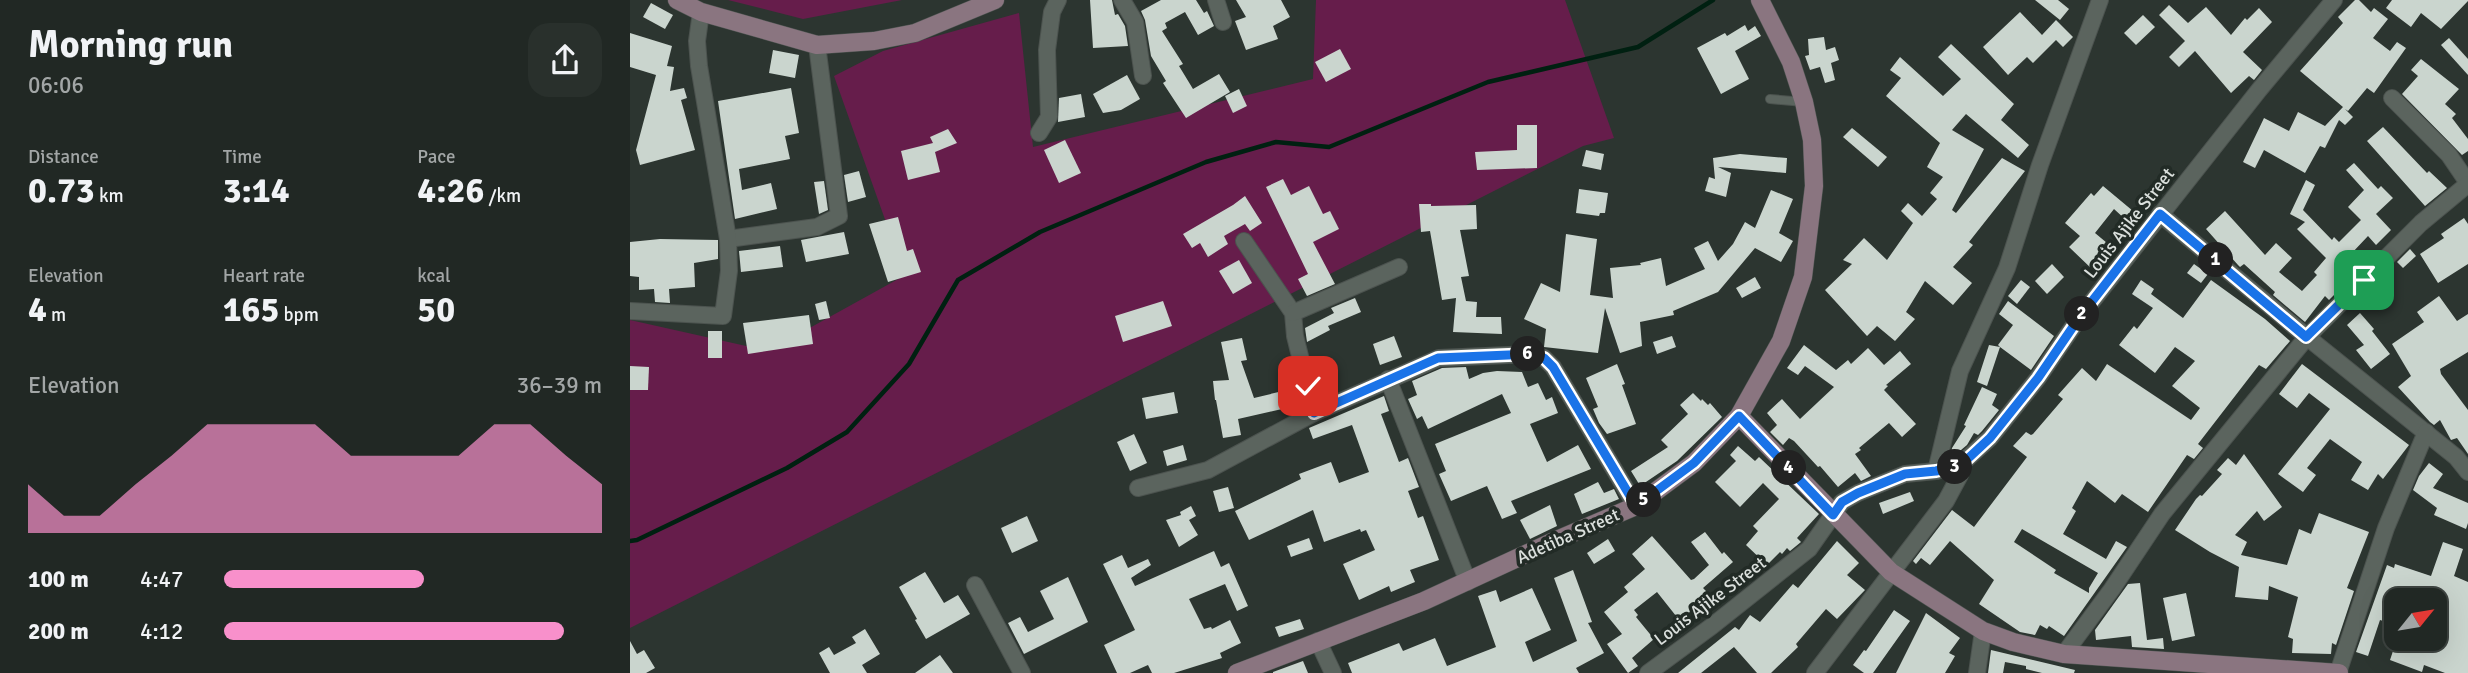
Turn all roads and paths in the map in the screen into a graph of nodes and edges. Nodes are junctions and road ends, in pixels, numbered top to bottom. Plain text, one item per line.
1 (677, 0) edge
2 (995, 0) edge
3 (1058, 0) edge
4 (1122, 0) edge
5 (1216, 0) edge
6 (1760, 0) edge
7 (2100, 0) edge
8 (2334, 0) edge
9 (701, 12) junction
10 (1223, 22) dead end
11 (817, 45) junction
12 (1143, 76) dead end
13 (2392, 98) dead end
14 (1770, 99) dead end
15 (1804, 102) junction
16 (1039, 133) dead end
17 (2468, 183) edge
18 (2160, 214) junction
19 (728, 239) junction
20 (1244, 241) dead end
21 (1399, 267) dead end
22 (630, 311) edge
23 (1293, 313) junction
24 (2306, 337) junction
25 (1388, 379) junction
26 (1314, 413) junction
27 (1739, 416) junction
28 (2426, 432) junction
29 (1961, 465) junction
30 (1936, 471) junction
31 (2468, 472) edge
32 (1138, 488) dead end
33 (1636, 506) junction
34 (1833, 515) junction
35 (1891, 572) junction
36 (1468, 582) junction
37 (975, 585) dead end
38 (1983, 631) junction
39 (1318, 641) junction
40 (2064, 654) junction
41 (1022, 673) edge
42 (1237, 673) edge
43 (1334, 673) edge
44 (1648, 673) edge
45 (1815, 673) edge
46 (1977, 673) edge
47 (2339, 673) edge

1 - 9 street
2 - 11 street
3 - 16 street
4 - 12 street
5 - 10 street
6 - 15 street, Adetiba Street
7 - 30 street
8 - 18 street, Louis Ajike Street
9 - 11 street
9 - 19 street
11 - 19 street
13 - 17 street
14 - 15 lane
15 - 27 street, Adetiba Street
17 - 24 street
18 - 24 street
18 - 29 street, Louis Ajike Street
19 - 22 street
20 - 23 street
21 - 23 street
23 - 26 street
24 - 28 street
24 - 40 street
25 - 26 street
25 - 33 street
25 - 36 street
26 - 32 street
27 - 33 street, Adetiba Street
27 - 34 street
28 - 31 street
28 - 47 street
29 - 30 street, Louis Ajike Street
29 - 35 street
30 - 34 street, Louis Ajike Street
33 - 36 street, Adetiba Street
34 - 35 street
34 - 44 street, Louis Ajike Street
35 - 38 street
35 - 45 street
36 - 39 street, Adetiba Street
37 - 41 street
38 - 40 street
38 - 46 street
39 - 42 street, Adetiba Street
39 - 43 street
40 - 47 street

